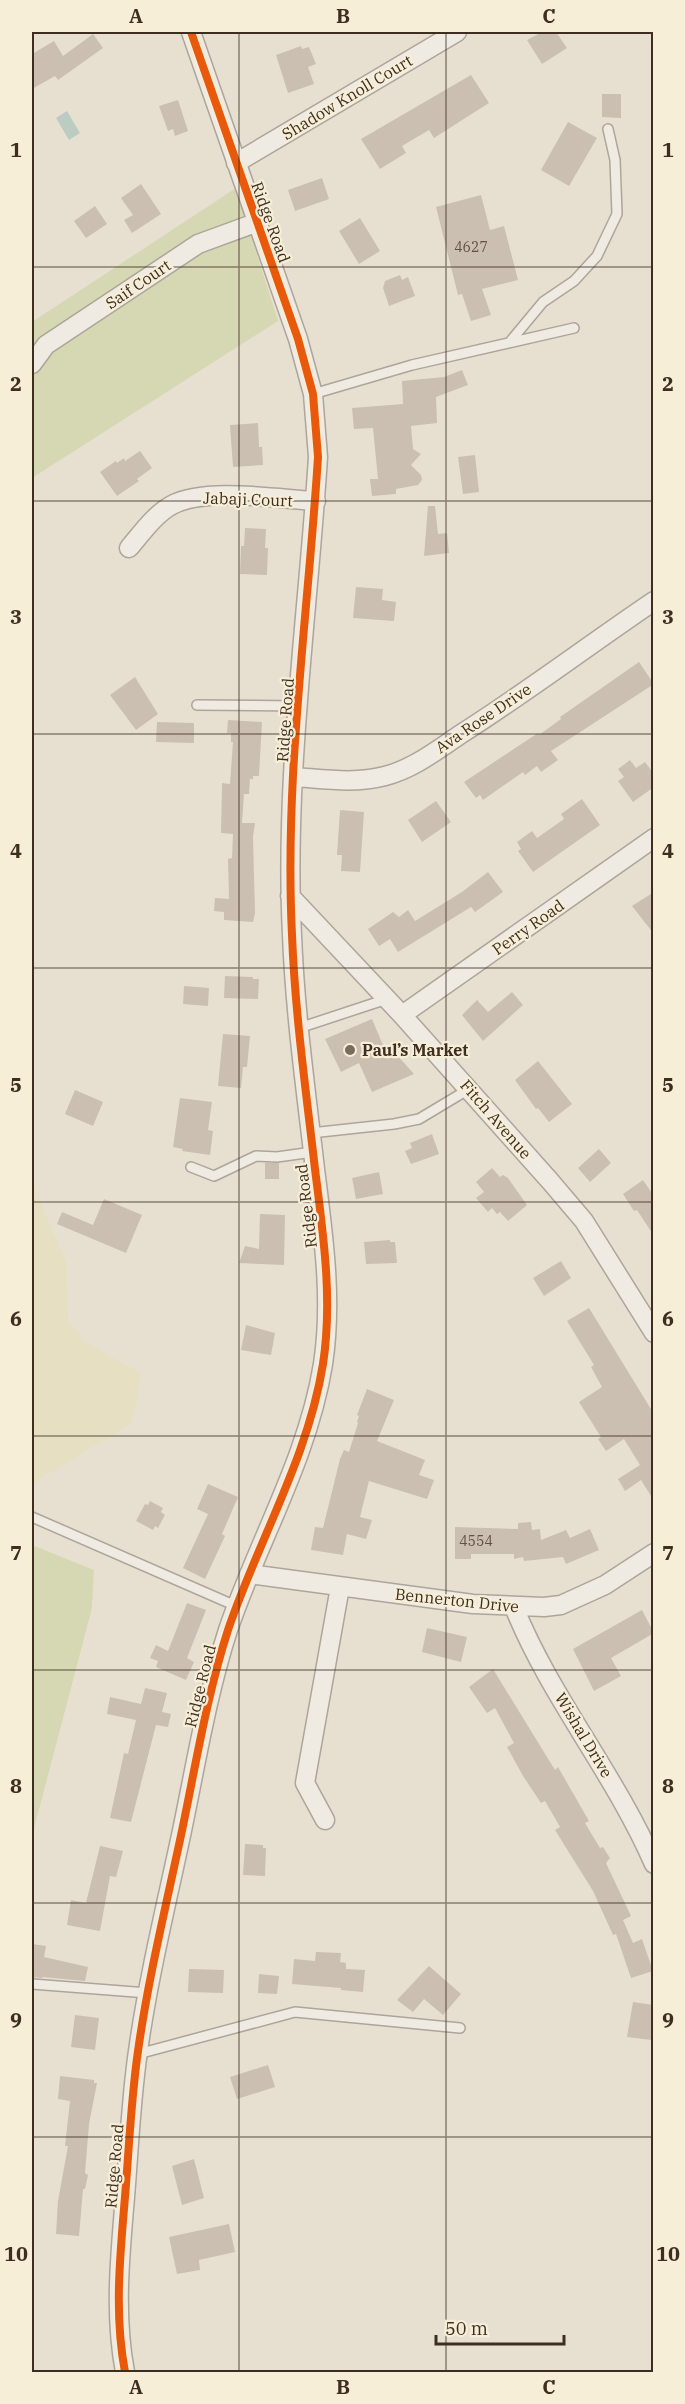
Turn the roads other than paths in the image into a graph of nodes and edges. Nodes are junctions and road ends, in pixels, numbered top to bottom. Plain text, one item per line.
1 (191, 32) edge
2 (457, 32) edge
3 (608, 129) dead end
4 (236, 162) junction
5 (258, 222) junction
6 (574, 328) dead end
7 (509, 343) junction
8 (32, 364) edge
9 (313, 394) junction
10 (316, 501) junction
11 (129, 548) dead end
12 (654, 601) edge
13 (197, 705) dead end
14 (299, 706) junction
15 (294, 777) junction
16 (654, 838) edge
17 (290, 897) junction
18 (387, 999) junction
19 (402, 1015) junction
20 (299, 1028) junction
21 (469, 1089) junction
22 (311, 1133) junction
23 (313, 1152) junction
24 (191, 1167) dead end
25 (654, 1333) edge
26 (32, 1517) edge
27 (654, 1553) edge
28 (249, 1574) junction
29 (340, 1587) junction
30 (236, 1606) junction
31 (514, 1606) junction
32 (325, 1820) dead end
33 (654, 1864) edge
34 (32, 1984) edge
35 (148, 1993) junction
36 (460, 2028) dead end
37 (138, 2054) junction
38 (125, 2373) edge

1 - 4 street, Ridge Road
2 - 4 street, Shadow Knoll Court
3 - 7 lane
4 - 5 street, Ridge Road
5 - 8 street, Saif Court
5 - 9 street, Ridge Road
6 - 7 lane
7 - 9 lane
9 - 10 street, Ridge Road
10 - 11 street, Jabaji Court
10 - 14 street, Ridge Road
12 - 15 street, Ava Rose Drive
13 - 14 lane
14 - 15 street, Ridge Road
15 - 17 street, Ridge Road
16 - 19 street, Perry Road
17 - 18 street, Fitch Avenue
17 - 20 street, Ridge Road
18 - 19 street, Fitch Avenue
18 - 20 lane
19 - 21 street, Fitch Avenue
20 - 22 street, Ridge Road
21 - 22 lane
21 - 25 street, Fitch Avenue
22 - 23 street, Ridge Road
23 - 24 lane
23 - 28 street, Ridge Road
26 - 30 lane
27 - 31 street, Bennerton Drive
28 - 29 street, Bennerton Drive
28 - 30 street, Ridge Road
29 - 31 street, Bennerton Drive
29 - 32 street
30 - 35 street, Ridge Road
31 - 33 street, Wishal Drive
34 - 35 lane
35 - 37 street, Ridge Road
36 - 37 lane
37 - 38 street, Ridge Road

